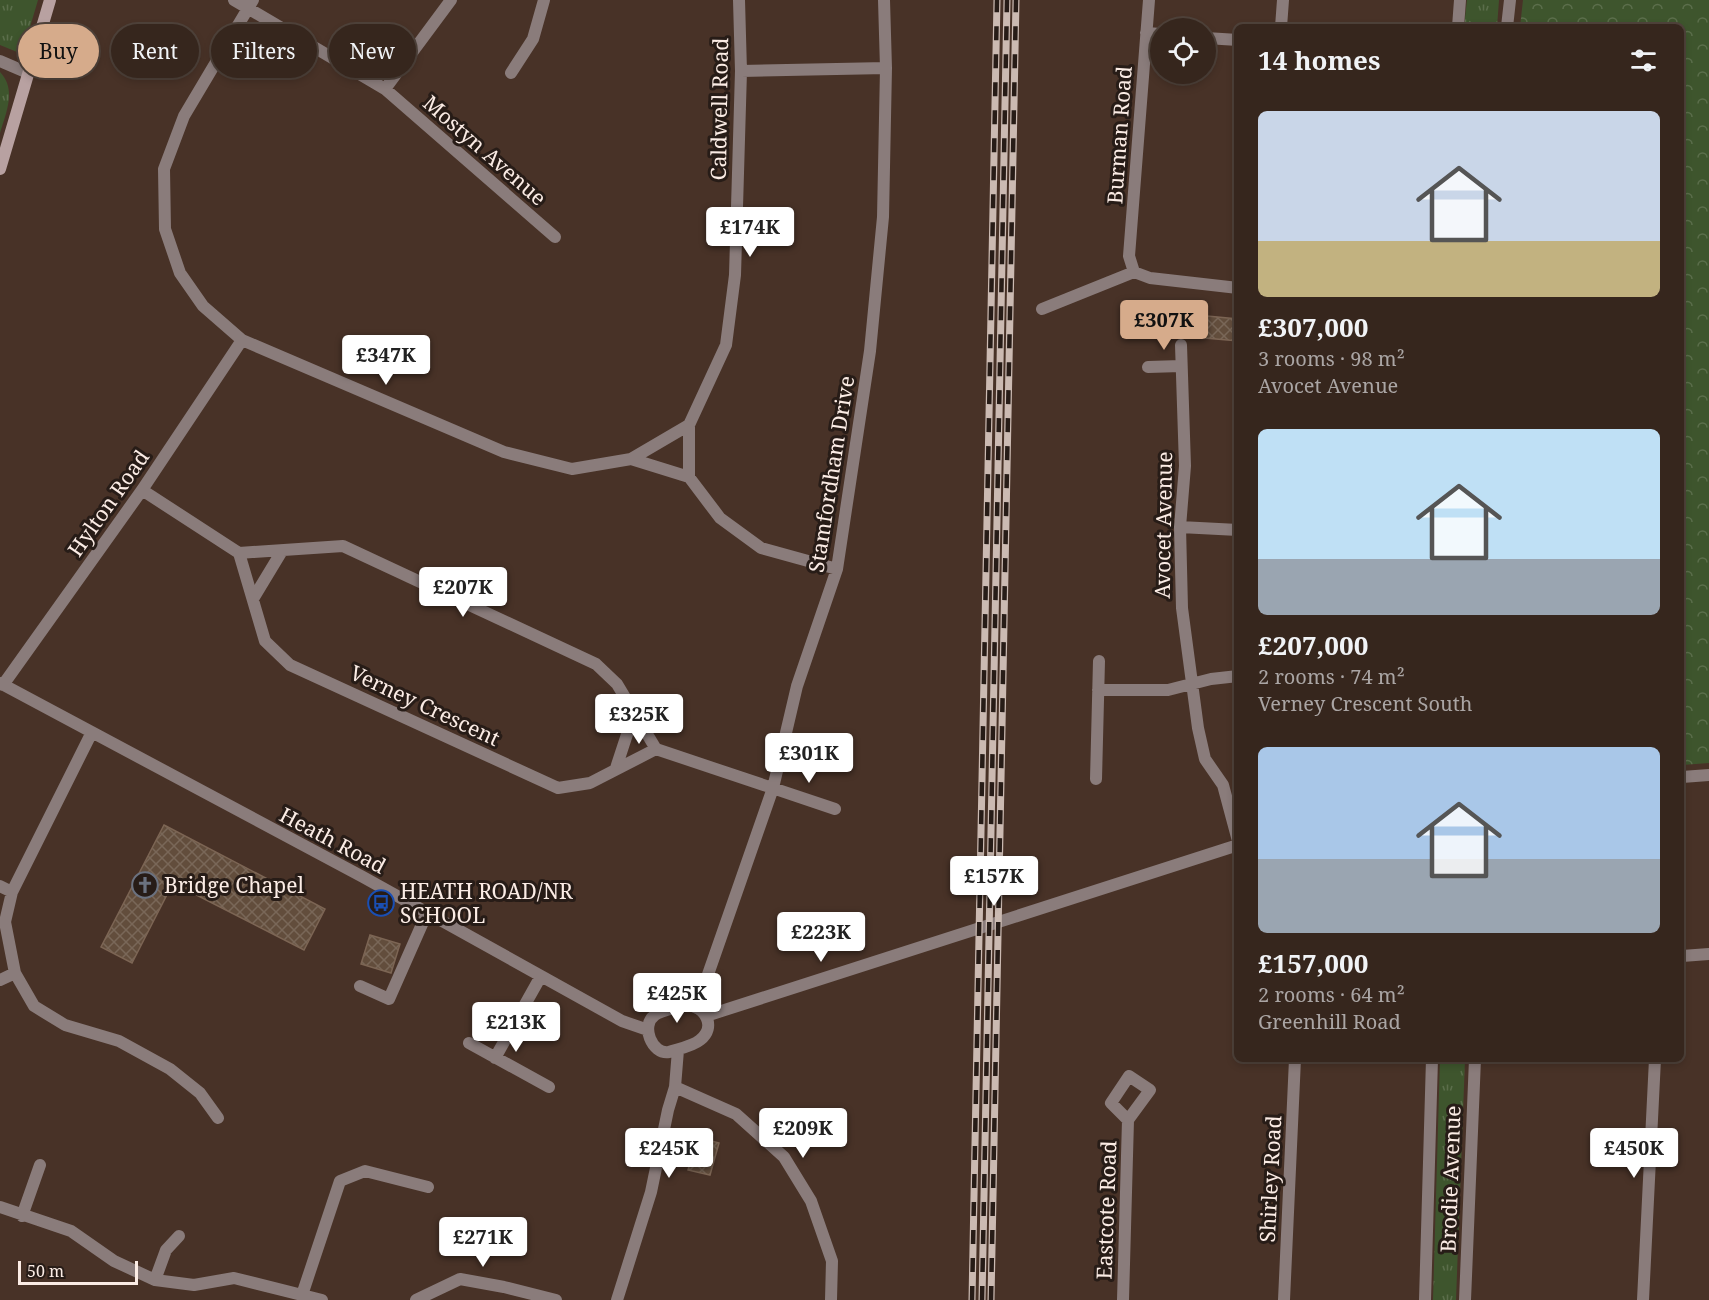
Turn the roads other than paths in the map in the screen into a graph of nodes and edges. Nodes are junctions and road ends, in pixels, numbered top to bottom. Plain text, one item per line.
1 (50, 0) edge
2 (234, 0) edge
3 (451, 0) edge
4 (544, 0) edge
5 (739, 0) edge
6 (884, 0) edge
7 (1149, 0) edge
8 (1283, 0) edge
9 (1460, 0) edge
10 (1510, 0) edge
11 (251, 4) edge
12 (43, 24) edge
13 (1281, 24) edge
14 (1458, 24) edge
15 (1507, 24) edge
16 (1146, 33) junction
17 (1150, 33) edge
18 (1216, 39) edge
19 (1234, 40) edge
20 (0, 61) edge
21 (886, 68) junction
22 (18, 69) edge
23 (741, 71) junction
24 (511, 73) dead end
25 (27, 78) edge
26 (385, 89) junction
27 (0, 169) edge
28 (555, 237) dead end
29 (1134, 272) junction
30 (1234, 288) edge
31 (1042, 309) dead end
32 (242, 340) junction
33 (1181, 345) dead end
34 (1181, 366) junction
35 (1148, 367) dead end
36 (689, 425) junction
37 (631, 459) junction
38 (689, 477) junction
39 (142, 489) junction
40 (1180, 527) junction
41 (1234, 530) edge
42 (282, 551) junction
43 (239, 553) junction
44 (837, 569) junction
45 (253, 599) junction
46 (1099, 661) dead end
47 (1234, 677) edge
48 (1192, 683) junction
49 (2, 684) edge
50 (1098, 690) junction
51 (634, 713) junction
52 (91, 734) junction
53 (656, 749) junction
54 (616, 768) junction
55 (1709, 775) edge
56 (1684, 777) edge
57 (1096, 780) dead end
58 (773, 788) junction
59 (835, 809) dead end
60 (1234, 828) edge
61 (1234, 844) edge
62 (0, 886) edge
63 (12, 892) junction
64 (427, 913) junction
65 (1709, 954) edge
66 (1684, 956) edge
67 (15, 973) junction
68 (541, 976) junction
69 (0, 980) edge
70 (360, 986) dead end
71 (697, 1006) junction
72 (706, 1016) junction
73 (648, 1029) junction
74 (469, 1043) dead end
75 (678, 1050) junction
76 (495, 1058) junction
77 (1295, 1062) edge
78 (1432, 1062) edge
79 (1475, 1062) edge
80 (1654, 1062) edge
81 (675, 1086) junction
82 (549, 1087) dead end
83 (218, 1118) dead end
84 (1128, 1120) dead end
85 (40, 1165) dead end
86 (428, 1187) dead end
87 (0, 1207) edge
88 (22, 1216) junction
89 (179, 1236) dead end
90 (155, 1280) junction
91 (504, 1287) junction
92 (302, 1295) junction
93 (322, 1300) edge
94 (416, 1300) edge
95 (501, 1300) edge
96 (556, 1300) edge
97 (617, 1300) edge
98 (831, 1300) edge
99 (1123, 1300) edge
100 (1284, 1300) edge
101 (1425, 1300) edge
102 (1465, 1300) edge
103 (1643, 1300) edge

1 - 12 main road
2 - 11 street, Mostyn Avenue
3 - 26 street
4 - 24 street
5 - 23 street, Caldwell Road
6 - 21 street, Stamfordham Drive
7 - 16 street, Burman Road
8 - 13 street
9 - 14 street
10 - 15 street
11 - 26 street, Mostyn Avenue
11 - 32 street
16 - 17 street
16 - 29 street, Burman Road
18 - 19 street
20 - 22 street
21 - 23 street
21 - 44 street, Stamfordham Drive
23 - 36 street, Caldwell Road
25 - 27 main road
26 - 28 street, Mostyn Avenue
29 - 30 street
29 - 31 street
32 - 37 street
32 - 39 street, Hylton Road
33 - 34 street, Avocet Avenue
34 - 35 street
34 - 40 street, Avocet Avenue
36 - 37 street
36 - 38 street, Caldwell Road
37 - 38 street
38 - 44 street
39 - 43 street
39 - 49 street, Hylton Road
40 - 41 street
40 - 48 street, Avocet Avenue
42 - 43 street
42 - 45 street
42 - 51 street
43 - 45 street, Verney Crescent
44 - 58 street, Stamfordham Drive
45 - 54 street, Verney Crescent
46 - 50 street
47 - 48 street
48 - 50 street
48 - 60 street, Avocet Avenue
49 - 52 street, Heath Road
50 - 57 street
51 - 53 street
51 - 54 street
52 - 63 street
52 - 64 street, Heath Road
53 - 54 street, Verney Crescent
53 - 58 street
55 - 56 street
58 - 59 street
58 - 71 street, Stamfordham Drive
61 - 72 street
62 - 63 street
63 - 67 street
64 - 68 street, Heath Road
64 - 70 street
65 - 66 street
67 - 69 street
67 - 83 street
68 - 73 street, Heath Road
68 - 76 street
71 - 72 street
71 - 73 street
72 - 75 street
73 - 75 street
74 - 76 street
75 - 81 street
76 - 82 street
77 - 100 street, Shirley Road
78 - 101 street, Brodie Avenue
79 - 102 street, Brodie Avenue
80 - 103 street
81 - 97 street
81 - 98 street
84 - 99 street, Eastcote Road
85 - 88 street
86 - 92 street
87 - 88 street
88 - 90 street
89 - 90 street
90 - 92 street
91 - 94 street
91 - 95 street
91 - 96 street
92 - 93 street

